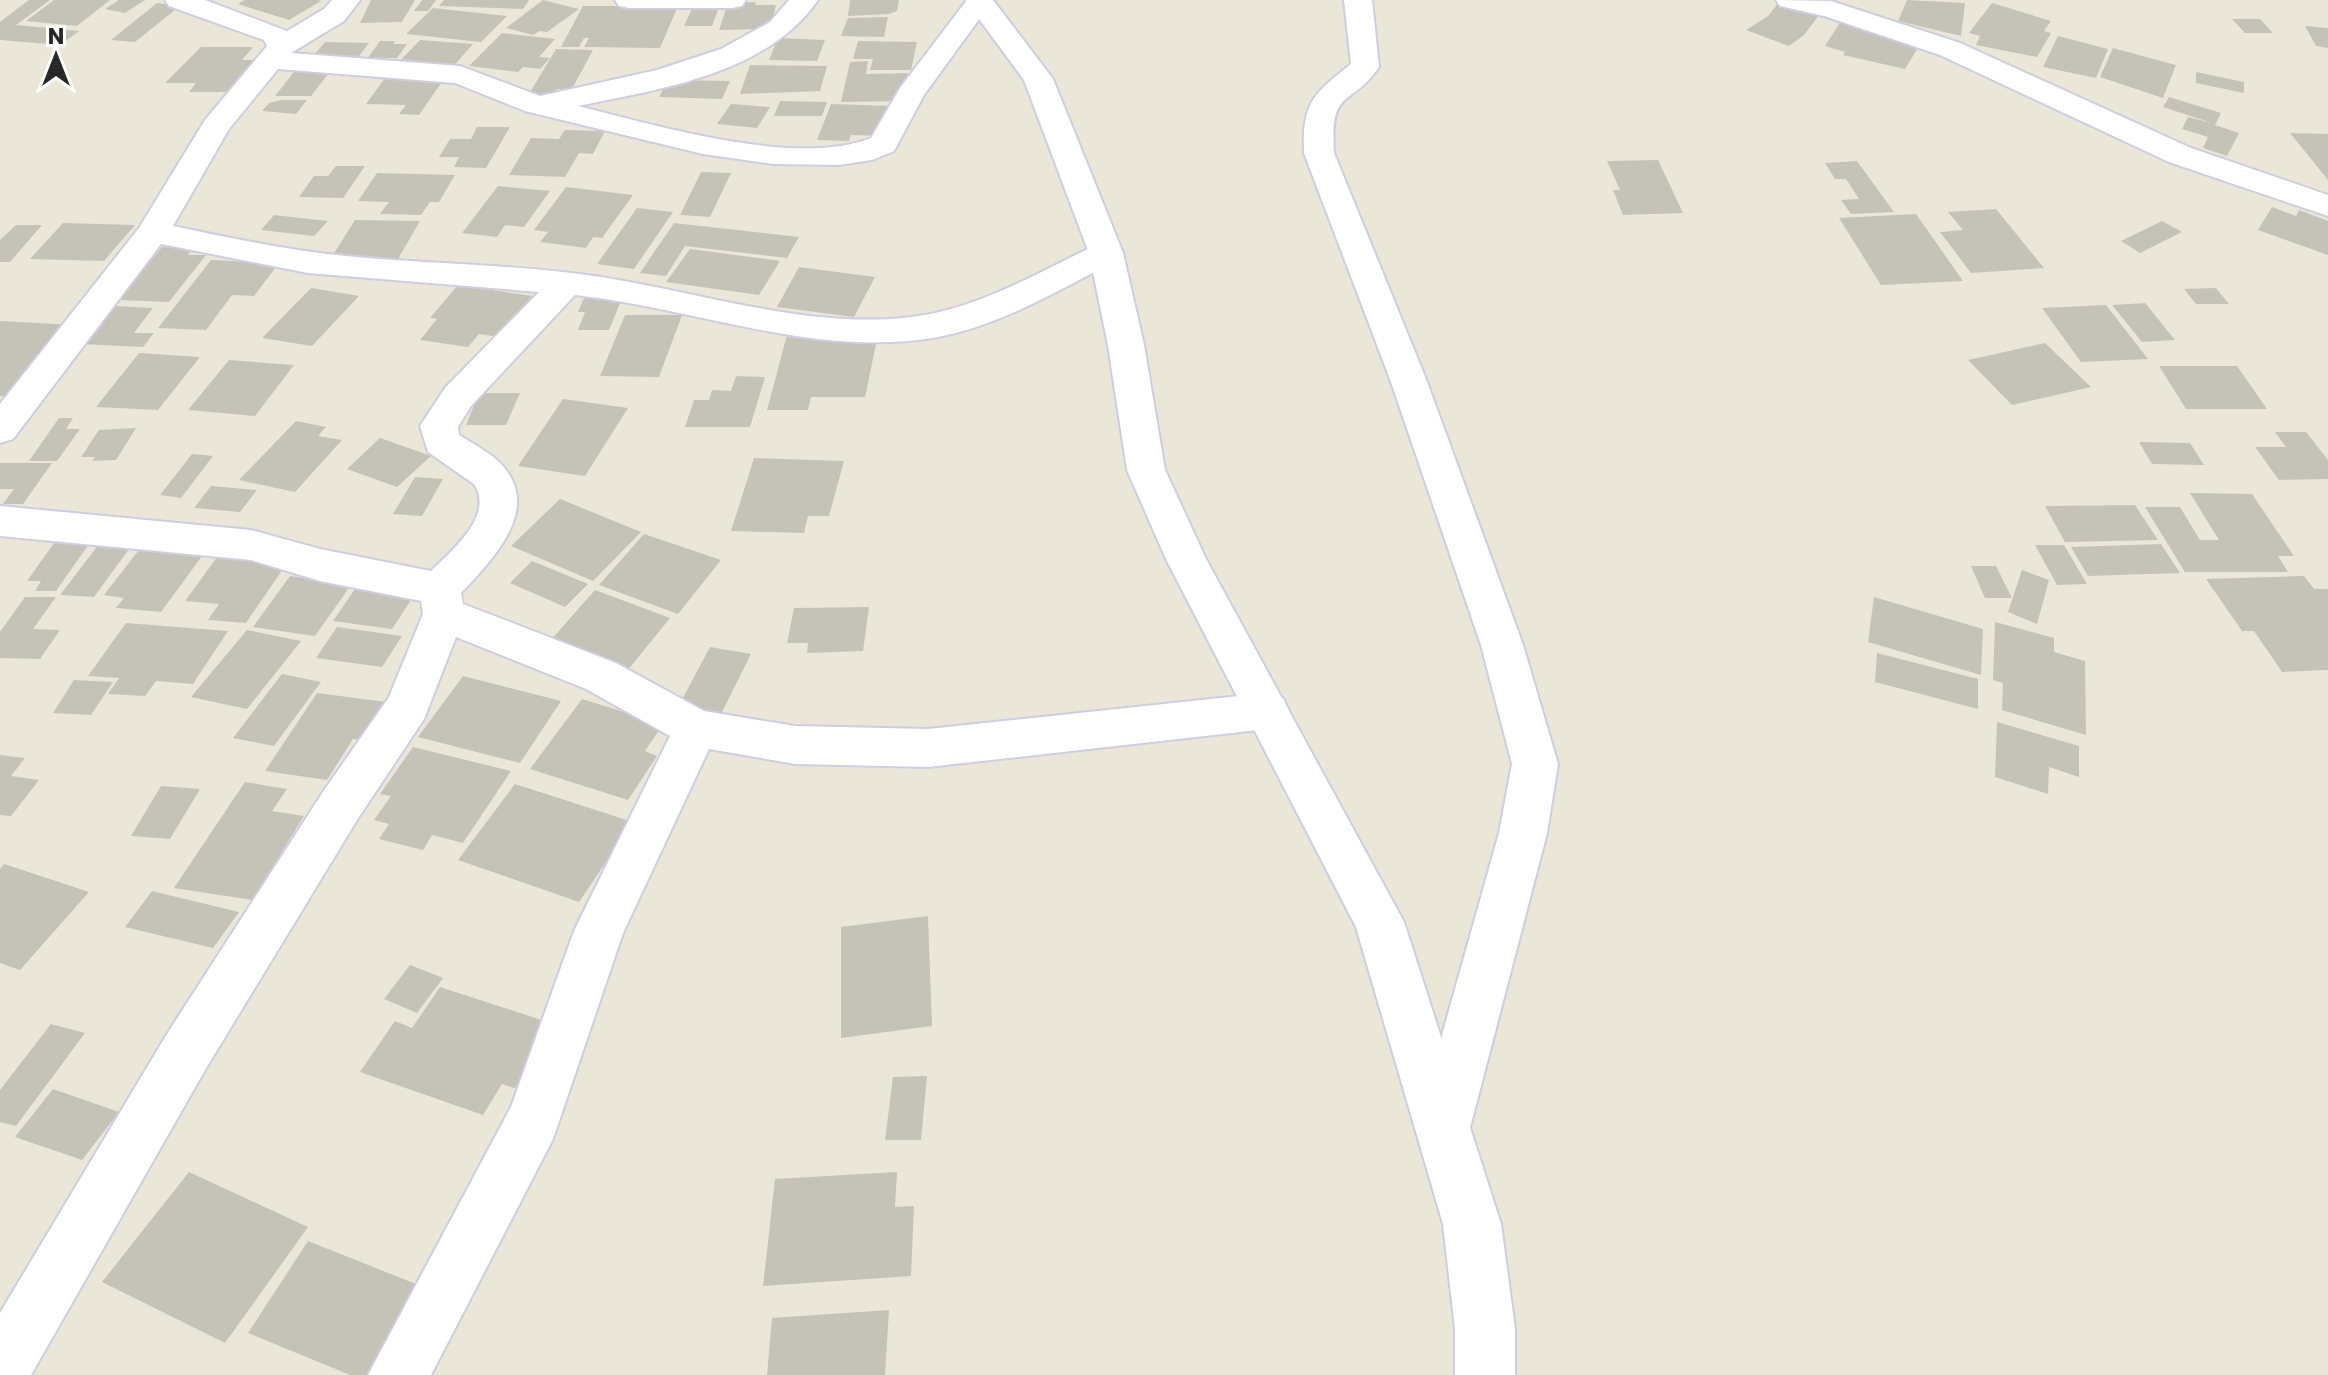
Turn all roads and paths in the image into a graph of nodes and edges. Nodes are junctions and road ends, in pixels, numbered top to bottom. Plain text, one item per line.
1 (179, 0) edge
2 (346, 0) edge
3 (629, 0) edge
4 (732, 0) edge
5 (804, 0) edge
6 (980, 0) edge
7 (1358, 0) edge
8 (1790, 0) edge
9 (275, 54) junction
10 (536, 105) junction
11 (2326, 204) edge
12 (153, 232) junction
13 (1106, 253) junction
14 (566, 284) junction
15 (0, 430) edge
16 (0, 521) edge
17 (442, 602) junction
18 (1267, 711) junction
19 (696, 728) junction
20 (1444, 1124) junction
21 (0, 1370) edge
22 (398, 1375) edge
23 (1485, 1375) edge

1 - 9 street
2 - 9 street
3 - 4 street
5 - 10 street
6 - 10 street
6 - 13 street
7 - 20 street
8 - 11 street
9 - 10 street
9 - 12 street
12 - 14 street
12 - 15 street
13 - 14 street
13 - 18 street
14 - 17 street
16 - 17 street
17 - 19 street
17 - 21 street
18 - 19 street
18 - 20 street
19 - 22 street
20 - 23 street

